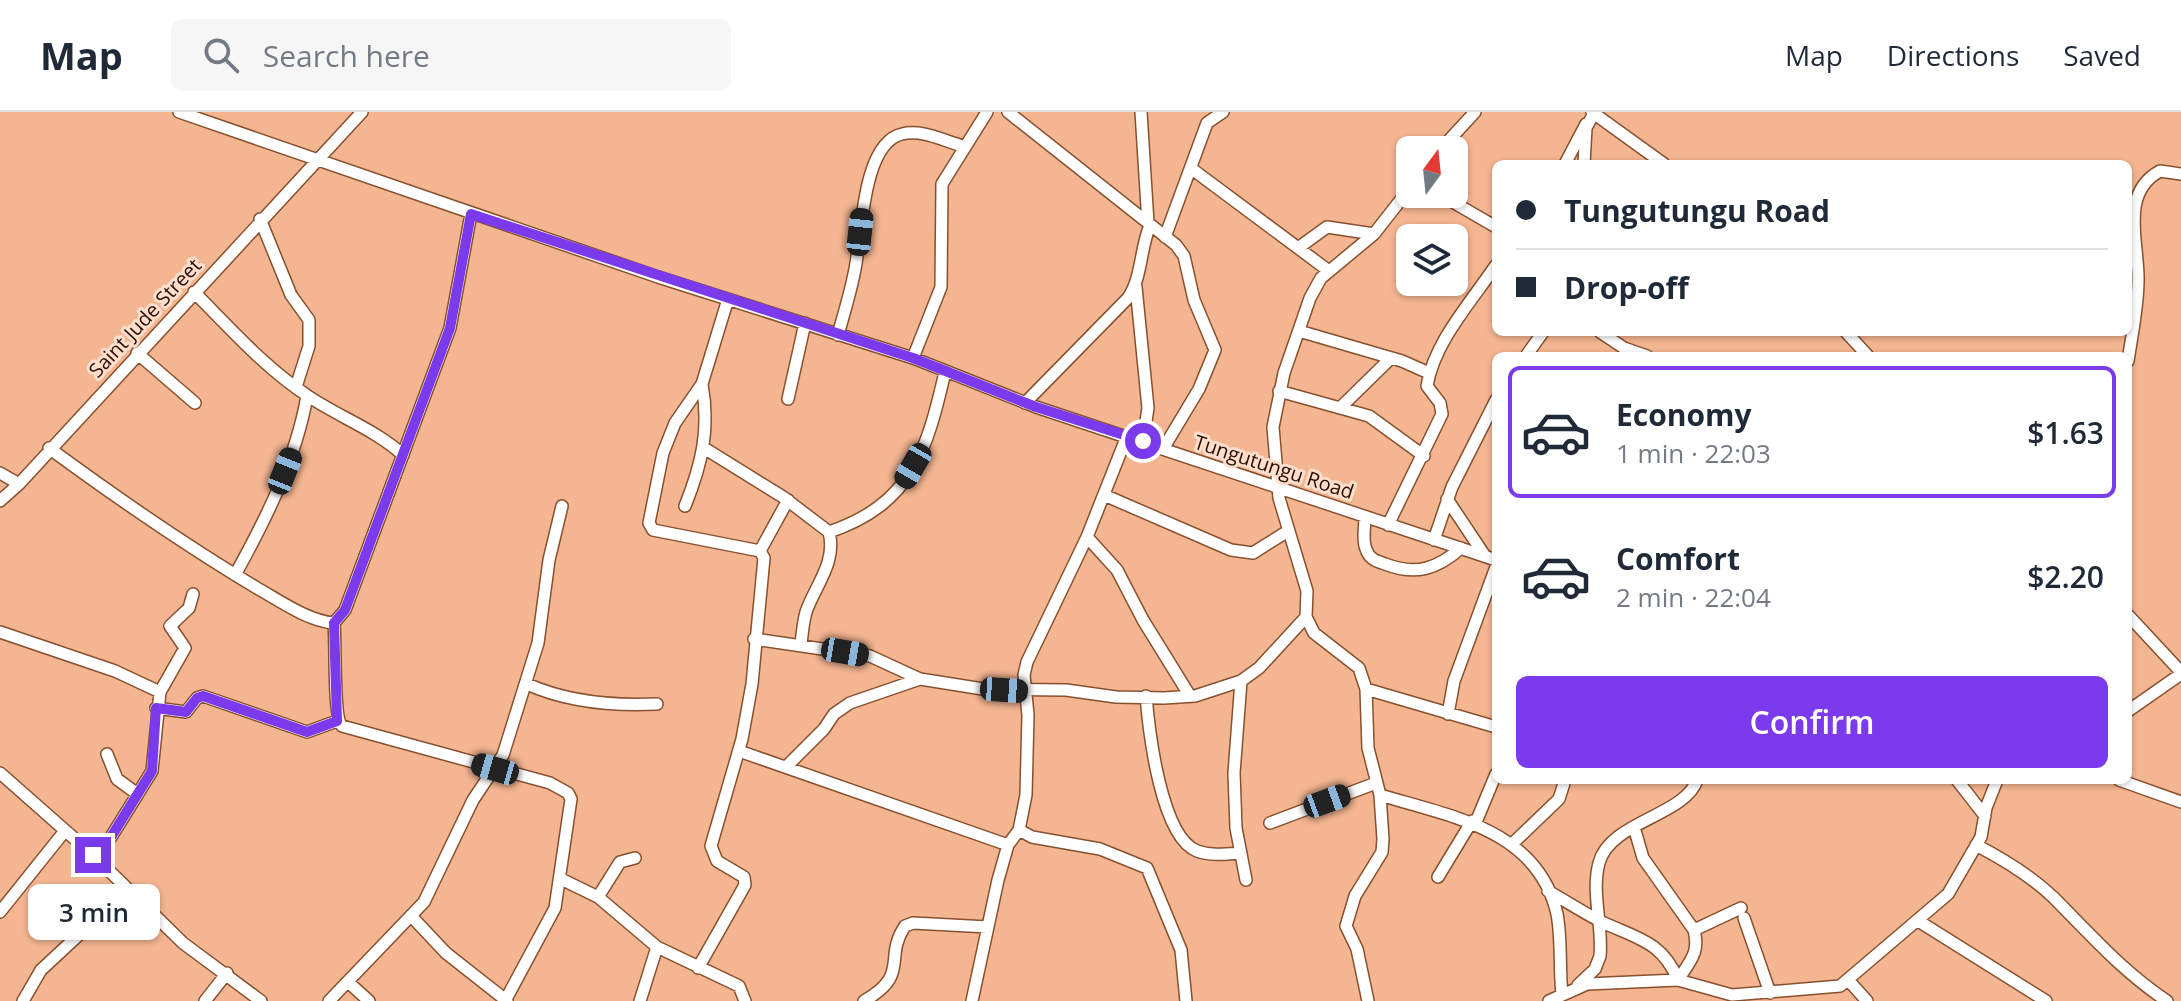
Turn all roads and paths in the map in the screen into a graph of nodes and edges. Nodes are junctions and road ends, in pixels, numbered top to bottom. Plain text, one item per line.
1 (179, 112) edge
2 (362, 112) edge
3 (987, 112) edge
4 (1008, 112) edge
5 (1141, 112) edge
6 (1223, 112) edge
7 (1475, 112) edge
8 (1591, 116) edge
9 (1453, 136) edge
10 (963, 146) junction
11 (1567, 160) edge
12 (1585, 160) edge
13 (1658, 160) edge
14 (317, 161) junction
15 (1192, 169) junction
16 (2181, 174) edge
17 (1396, 206) edge
18 (1463, 208) edge
19 (471, 214) junction
20 (260, 219) junction
21 (1149, 224) junction
22 (1492, 225) edge
23 (1374, 234) junction
24 (1165, 237) junction
25 (1298, 248) junction
26 (1329, 271) junction
27 (1492, 271) edge
28 (1136, 287) junction
29 (194, 292) junction
30 (728, 299) junction
31 (805, 323) junction
32 (2132, 330) edge
33 (1299, 331) junction
34 (838, 335) junction
35 (1606, 336) edge
36 (1850, 336) edge
37 (1634, 352) edge
38 (1864, 352) edge
39 (137, 353) junction
40 (913, 358) junction
41 (1391, 358) junction
42 (945, 372) junction
43 (1429, 373) junction
44 (702, 384) junction
45 (296, 387) junction
46 (1279, 391) junction
47 (307, 396) junction
48 (788, 399) dead end
49 (195, 403) dead end
50 (1025, 403) junction
51 (1341, 407) junction
52 (1492, 408) edge
53 (1127, 436) junction
54 (1143, 441) junction
55 (49, 448) junction
56 (704, 448) junction
57 (1163, 449) junction
58 (403, 455) junction
59 (1424, 456) junction
60 (0, 473) edge
61 (19, 484) junction
62 (1277, 486) junction
63 (1104, 495) junction
64 (1447, 499) junction
65 (788, 500) junction
66 (0, 501) edge
67 (562, 506) dead end
68 (685, 506) dead end
69 (1365, 517) junction
70 (1388, 525) junction
71 (1288, 531) junction
72 (829, 532) junction
73 (1087, 537) junction
74 (1434, 540) junction
75 (1461, 548) junction
76 (760, 551) junction
77 (1490, 558) edge
78 (235, 575) junction
79 (1492, 578) edge
80 (193, 594) dead end
81 (1306, 617) junction
82 (2132, 619) edge
83 (334, 623) junction
84 (0, 632) edge
85 (754, 639) junction
86 (801, 645) junction
87 (2181, 673) edge
88 (920, 679) junction
89 (1241, 681) junction
90 (527, 684) junction
91 (1366, 689) junction
92 (160, 692) junction
93 (1025, 692) junction
94 (1146, 696) junction
95 (1190, 696) junction
96 (657, 704) dead end
97 (156, 708) junction
98 (2132, 708) edge
99 (1448, 714) junction
100 (337, 721) junction
101 (1492, 726) edge
102 (739, 751) junction
103 (107, 754) dead end
104 (788, 765) junction
105 (495, 769) junction
106 (0, 773) edge
107 (1492, 783) edge
108 (1564, 784) edge
109 (1694, 784) edge
110 (1960, 784) edge
111 (1996, 784) edge
112 (2130, 784) edge
113 (1378, 789) junction
114 (136, 793) junction
115 (2181, 802) edge
116 (1985, 816) junction
117 (1474, 822) junction
118 (1270, 823) dead end
119 (1634, 827) junction
120 (1019, 830) junction
121 (64, 832) junction
122 (1008, 845) junction
123 (1511, 845) junction
124 (1976, 845) junction
125 (1241, 853) junction
126 (93, 855) junction
127 (635, 858) dead end
128 (1438, 877) dead end
129 (561, 879) junction
130 (1246, 880) dead end
131 (126, 891) junction
132 (1548, 891) junction
133 (598, 897) junction
134 (0, 912) edge
135 (413, 918) junction
136 (1602, 921) junction
137 (1920, 922) dead end
138 (988, 927) junction
139 (1694, 930) junction
140 (657, 947) junction
141 (698, 968) junction
142 (227, 973) junction
143 (1678, 980) junction
144 (348, 982) junction
145 (1576, 987) junction
146 (1854, 991) edge
147 (1770, 993) junction
148 (1562, 994) junction
149 (23, 1001) edge
150 (205, 1001) edge
151 (261, 1001) edge
152 (329, 1001) edge
153 (369, 1001) edge
154 (506, 1001) edge
155 (640, 1001) edge
156 (745, 1001) edge
157 (864, 1001) edge
158 (972, 1001) edge
159 (1186, 1001) edge
160 (1368, 1001) edge
161 (1549, 1001) edge
162 (1867, 1001) edge
163 (2046, 1001) edge
164 (2167, 1001) edge

1 - 14 street, Tungutungu Road
2 - 14 street, Saint Jude Street
3 - 10 street
4 - 21 street
5 - 21 street
6 - 15 street
7 - 9 street
8 - 11 street
8 - 12 street
8 - 13 street
10 - 34 street
10 - 40 street
14 - 19 street, Tungutungu Road
14 - 20 street, Saint Jude Street
15 - 24 street
15 - 25 street
16 - 32 street
17 - 23 street
18 - 22 street
19 - 30 street, Tungutungu Road
19 - 58 street
20 - 29 street, Saint Jude Street
20 - 45 street
21 - 24 street
21 - 28 street
23 - 25 street
23 - 26 street
24 - 57 street
25 - 26 street
26 - 33 street
27 - 43 street
28 - 50 street
28 - 54 street
29 - 39 street, Saint Jude Street
29 - 45 street
30 - 31 street, Tungutungu Road
30 - 44 street
31 - 34 street, Tungutungu Road
31 - 48 street
33 - 41 street
33 - 46 street
34 - 40 street, Tungutungu Road
35 - 37 street
36 - 38 street
39 - 49 street
39 - 55 street, Saint Jude Street
40 - 42 street, Tungutungu Road
41 - 43 street
41 - 51 street
42 - 50 street, Tungutungu Road
42 - 72 street
43 - 59 street
44 - 56 street
44 - 76 street
45 - 47 street
46 - 51 street
46 - 62 street
47 - 58 street
47 - 78 street
50 - 53 street, Tungutungu Road
51 - 59 street
52 - 64 street
53 - 54 street, Tungutungu Road
53 - 63 street
54 - 57 street, Tungutungu Road
55 - 61 street, Saint Jude Street
55 - 78 street
56 - 65 street
56 - 68 street
57 - 62 street, Tungutungu Road
58 - 83 street
59 - 70 street
60 - 61 street
61 - 66 street, Saint Jude Street
62 - 69 street, Tungutungu Road
62 - 71 street
63 - 71 street
63 - 73 street
64 - 74 street
64 - 77 street
65 - 72 street
65 - 76 street
67 - 90 street
69 - 70 street, Tungutungu Road
69 - 75 street
70 - 74 street, Tungutungu Road
71 - 81 street
72 - 86 street
73 - 93 street
73 - 95 street
74 - 75 street, Tungutungu Road
75 - 77 street, Tungutungu Road
76 - 85 street
78 - 83 street
79 - 99 street
80 - 92 street
81 - 89 street
81 - 91 street
82 - 87 street
83 - 100 street
84 - 92 street
85 - 86 street
85 - 102 street
86 - 88 street
87 - 98 street
88 - 93 street
88 - 104 street
89 - 95 street
89 - 125 street
90 - 96 street
90 - 105 street
91 - 99 street
91 - 113 street
92 - 97 street
93 - 94 street
93 - 120 street
94 - 95 street
94 - 125 street
97 - 100 street
97 - 114 street
99 - 101 street
100 - 105 street
102 - 104 street
102 - 141 street
103 - 114 street
104 - 122 street
105 - 129 street
105 - 135 street
106 - 121 street
107 - 117 street
108 - 123 street
109 - 119 street
110 - 116 street
111 - 116 street
112 - 115 street
113 - 117 street
113 - 118 street
113 - 160 street
114 - 126 street
116 - 124 street
117 - 123 street
117 - 128 street
119 - 136 street
119 - 139 street
120 - 122 street
120 - 159 street
121 - 126 street
121 - 134 street
122 - 138 street
123 - 132 street
124 - 146 street
124 - 164 street
125 - 130 street
126 - 131 street
127 - 133 street
129 - 133 street
129 - 154 street
131 - 142 street
131 - 149 street
132 - 136 street
132 - 148 street
133 - 140 street
135 - 144 street
135 - 154 street
136 - 143 street
136 - 145 street
137 - 163 street
138 - 157 street
138 - 158 street
139 - 143 street
139 - 147 street
140 - 141 street
140 - 155 street
141 - 156 street
142 - 150 street
142 - 151 street
143 - 145 street
143 - 147 street
144 - 152 street
144 - 153 street
145 - 148 street
146 - 147 street
146 - 162 street
148 - 161 street

